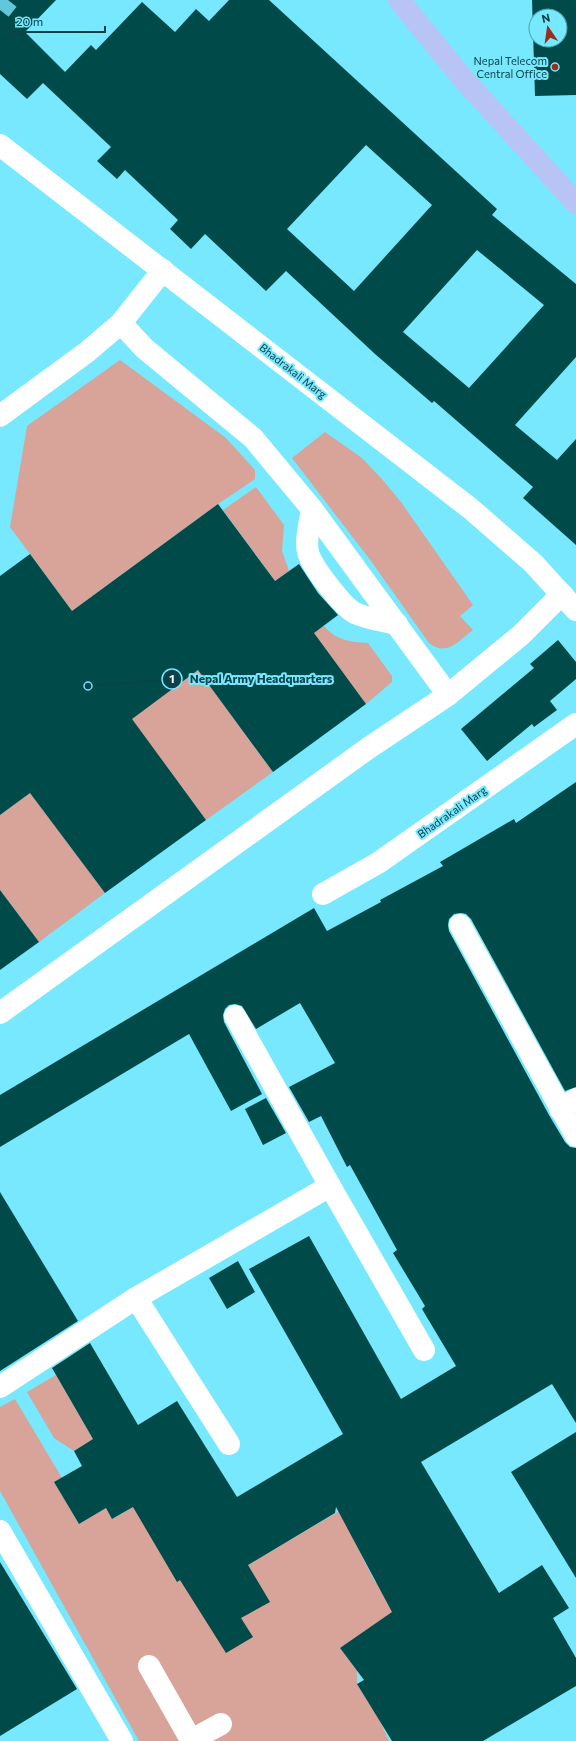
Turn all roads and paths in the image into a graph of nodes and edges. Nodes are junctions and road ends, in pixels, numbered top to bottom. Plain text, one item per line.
1 (399, 0) edge
2 (0, 145) edge
3 (576, 203) edge
4 (163, 270) junction
5 (121, 323) junction
6 (0, 416) edge
7 (312, 509) junction
8 (562, 594) junction
9 (576, 610) edge
10 (397, 624) junction
11 (448, 695) junction
12 (576, 724) edge
13 (323, 894) dead end
14 (460, 925) dead end
15 (0, 1013) edge
16 (235, 1016) dead end
17 (568, 1104) edge
18 (576, 1136) edge
19 (330, 1186) junction
20 (136, 1298) junction
21 (424, 1350) dead end
22 (0, 1387) edge
23 (229, 1444) dead end
24 (0, 1531) edge
25 (149, 1666) dead end
26 (221, 1724) dead end
27 (190, 1740) edge
28 (122, 1741) edge

1 - 3 main road
2 - 4 lane, Bhadrakali Marg
4 - 5 lane
4 - 8 lane, Bhadrakali Marg
5 - 6 lane
5 - 7 lane
7 - 10 lane
7 - 10 lane
8 - 9 lane, Bhadrakali Marg
8 - 11 lane
10 - 11 lane
11 - 15 lane
12 - 13 lane, Bhadrakali Marg
14 - 17 lane
16 - 19 lane
17 - 18 lane
19 - 20 lane
19 - 21 lane
20 - 22 lane
20 - 23 lane
24 - 28 lane
25 - 27 lane
26 - 27 lane

